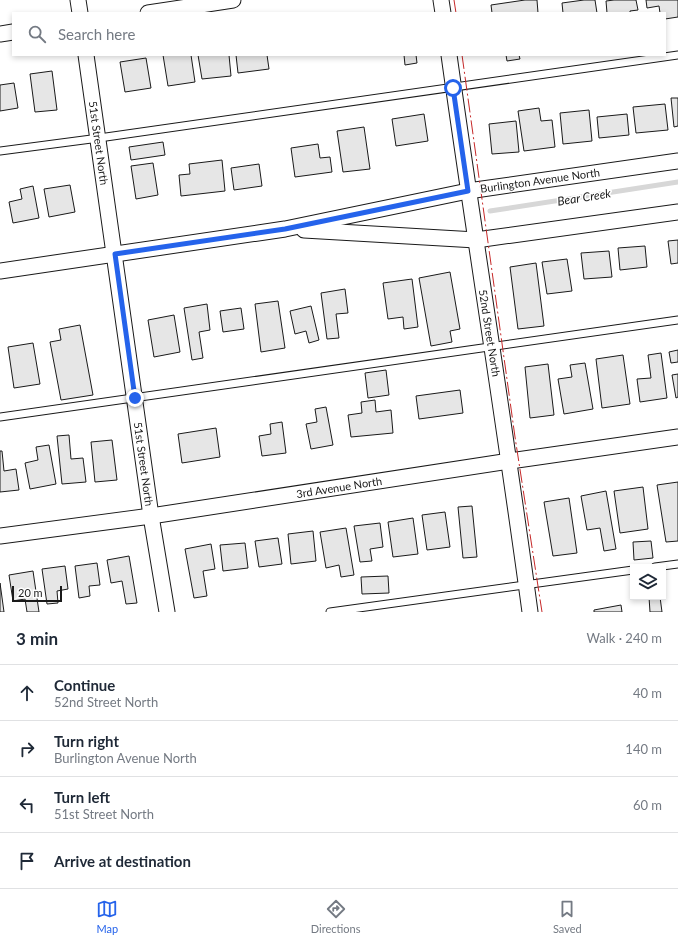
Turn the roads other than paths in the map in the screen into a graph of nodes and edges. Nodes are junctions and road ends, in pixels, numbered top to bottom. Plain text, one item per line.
1 (78, 0) edge
2 (232, 0) edge
3 (441, 0) edge
4 (80, 12) edge
5 (154, 12) edge
6 (443, 12) edge
7 (12, 32) edge
8 (0, 34) edge
9 (678, 55) edge
10 (86, 56) edge
11 (449, 56) edge
12 (453, 88) junction
13 (98, 138) junction
14 (0, 151) edge
15 (678, 161) edge
16 (468, 191) junction
17 (678, 212) edge
18 (285, 229) junction
19 (476, 240) junction
20 (115, 254) junction
21 (0, 271) edge
22 (678, 320) edge
23 (492, 346) junction
24 (135, 398) junction
25 (0, 417) edge
26 (678, 437) edge
27 (510, 461) junction
28 (151, 516) junction
29 (0, 536) edge
30 (678, 564) edge
31 (666, 566) edge
32 (630, 570) edge
33 (527, 585) junction
34 (167, 612) edge
35 (330, 612) edge
36 (530, 612) edge

1 - 4 street
2 - 5 street
3 - 6 street
7 - 8 street
9 - 12 lane
10 - 13 street, 51st Street North
11 - 12 street, 52nd Street North
12 - 13 lane
12 - 16 street, 52nd Street North
13 - 14 lane
13 - 20 street, 51st Street North
15 - 16 street, Burlington Avenue North
16 - 18 street, Burlington Avenue North
16 - 19 street, 52nd Street North
17 - 19 street, Burlington Avenue North
18 - 19 street, Burlington Avenue North
18 - 20 street, Burlington Avenue North
19 - 23 street, 52nd Street North
20 - 21 street, Burlington Avenue North
20 - 24 street, 51st Street North
22 - 23 lane
23 - 24 lane
23 - 27 street, 52nd Street North
24 - 25 lane
24 - 28 street, 51st Street North
26 - 27 street, 3rd Avenue North
27 - 28 street, 3rd Avenue North
27 - 33 street, 52nd Street North
28 - 29 street, 3rd Avenue North
28 - 34 street, 51st Street North
30 - 31 lane
32 - 33 lane
33 - 35 lane
33 - 36 street, 52nd Street North

